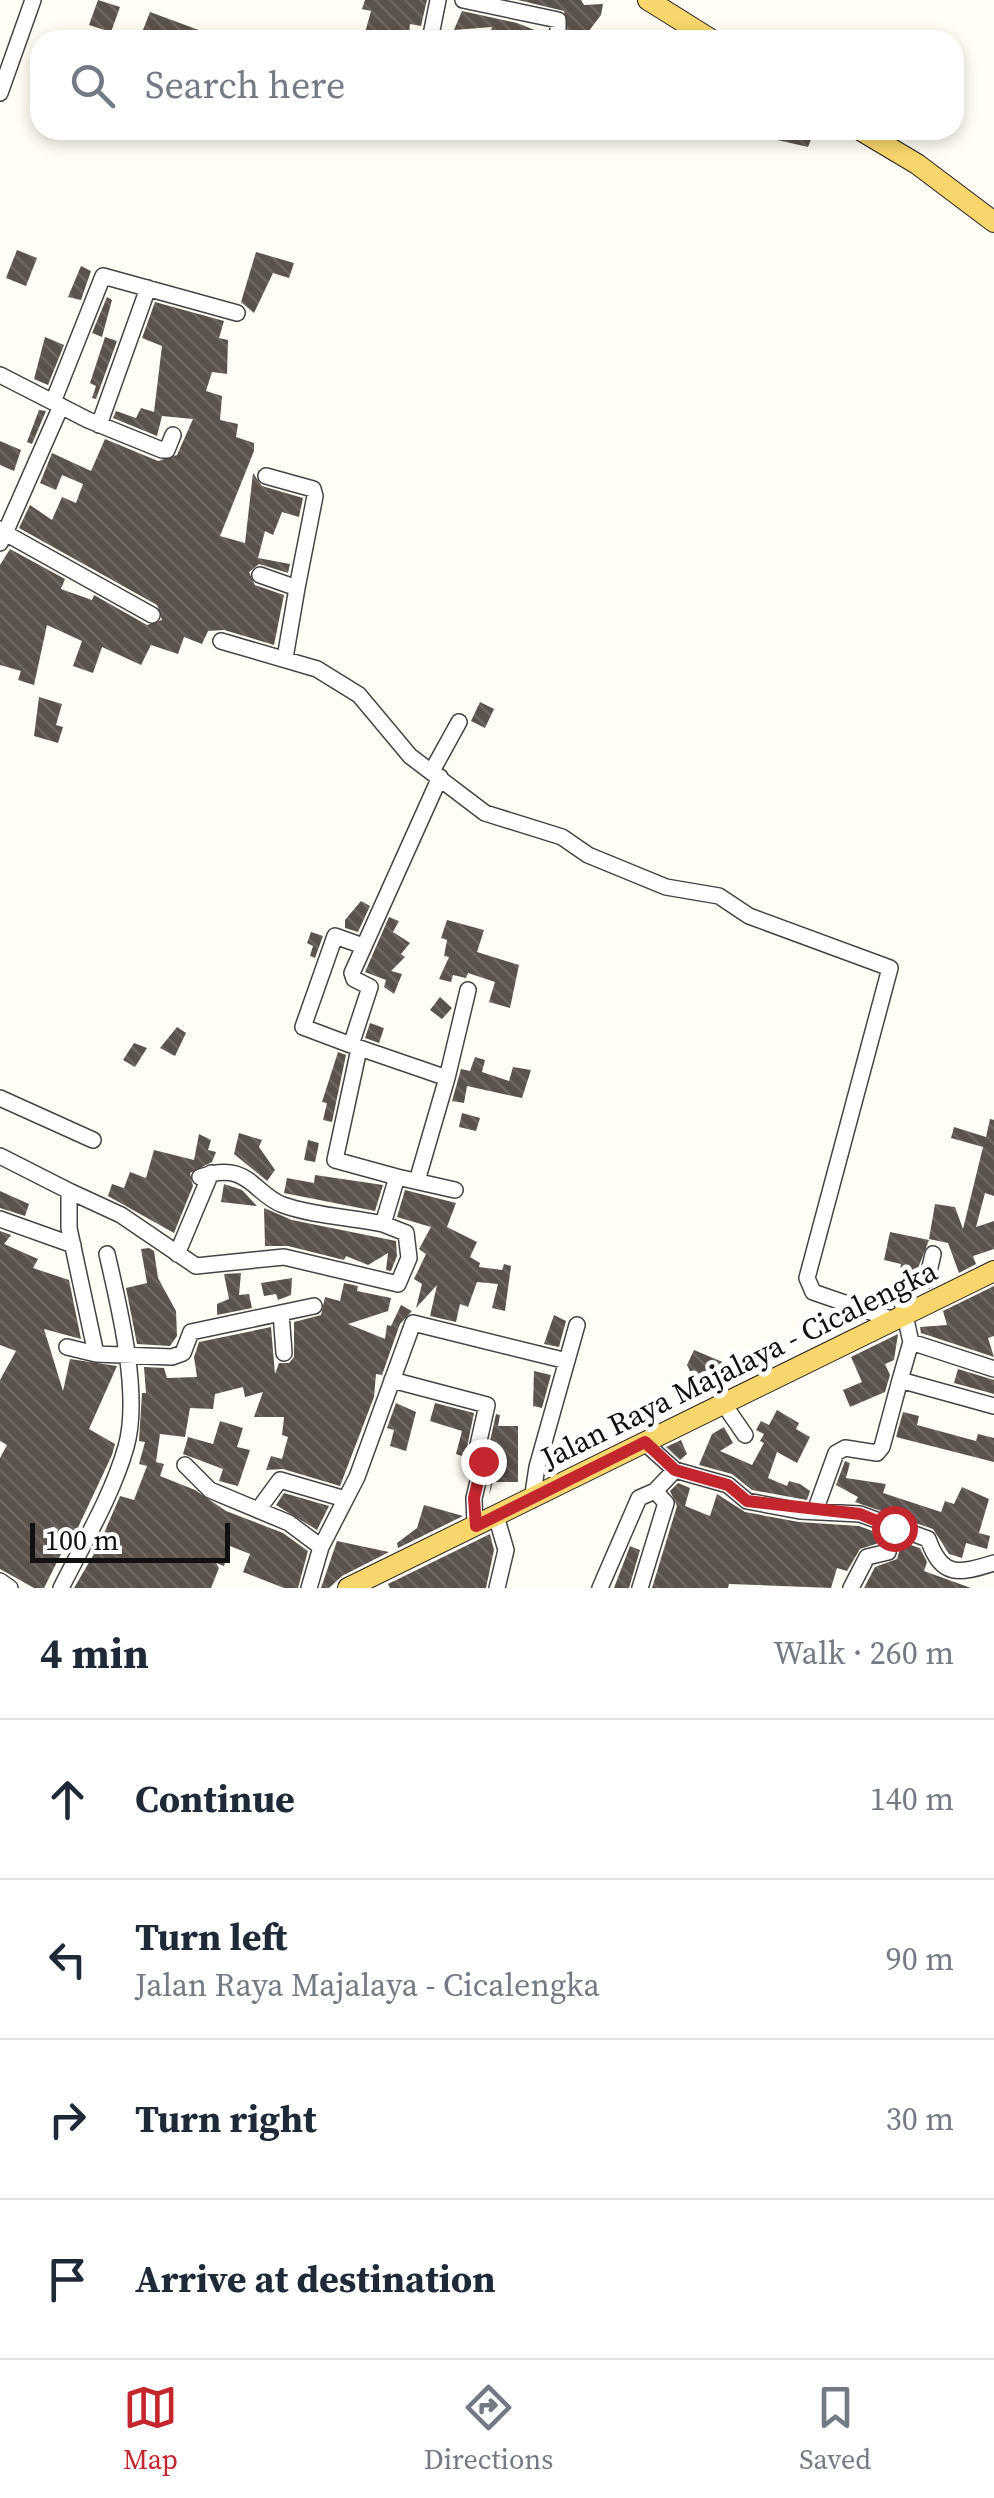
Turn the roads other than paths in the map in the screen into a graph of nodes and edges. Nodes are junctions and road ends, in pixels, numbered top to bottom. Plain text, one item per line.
1 (33, 0) edge
2 (438, 0) edge
3 (464, 0) edge
4 (648, 0) edge
5 (493, 3) edge
6 (432, 30) edge
7 (558, 30) edge
8 (696, 30) edge
9 (0, 93) edge
10 (877, 140) edge
11 (994, 222) edge
12 (148, 288) junction
13 (237, 313) dead end
14 (0, 375) edge
15 (57, 404) junction
16 (99, 425) junction
17 (173, 434) dead end
18 (266, 476) dead end
19 (2, 535) edge
20 (260, 575) dead end
21 (297, 588) junction
22 (152, 615) dead end
23 (221, 642) dead end
24 (285, 658) junction
25 (460, 722) dead end
26 (436, 774) junction
27 (363, 946) junction
28 (468, 990) dead end
29 (355, 1047) junction
30 (447, 1078) junction
31 (0, 1098) edge
32 (94, 1140) dead end
33 (0, 1156) edge
34 (397, 1177) junction
35 (417, 1182) junction
36 (69, 1190) junction
37 (454, 1190) dead end
38 (0, 1219) edge
39 (383, 1224) junction
40 (74, 1245) junction
41 (108, 1254) dead end
42 (177, 1254) junction
43 (933, 1254) dead end
44 (994, 1271) edge
45 (314, 1306) dead end
46 (281, 1313) junction
47 (900, 1317) junction
48 (577, 1325) dead end
49 (911, 1342) junction
50 (68, 1347) dead end
51 (284, 1353) dead end
52 (96, 1354) junction
53 (127, 1354) junction
54 (567, 1361) junction
55 (993, 1369) edge
56 (392, 1380) junction
57 (900, 1380) junction
58 (724, 1403) junction
59 (990, 1404) edge
60 (745, 1436) dead end
61 (645, 1442) junction
62 (184, 1464) dead end
63 (675, 1470) junction
64 (654, 1491) junction
65 (345, 1500) junction
66 (532, 1500) junction
67 (258, 1510) junction
68 (815, 1512) junction
69 (496, 1516) junction
70 (476, 1526) junction
71 (894, 1528) junction
72 (321, 1547) junction
73 (994, 1564) edge
74 (0, 1580) edge
75 (10, 1588) edge
76 (61, 1588) edge
77 (308, 1588) edge
78 (348, 1588) edge
79 (496, 1588) edge
80 (600, 1588) edge
81 (640, 1588) edge
82 (851, 1588) edge

1 - 9 street
2 - 6 street
3 - 5 street
4 - 8 main road
5 - 7 street
10 - 11 main road
12 - 13 street
12 - 15 street
12 - 16 street
14 - 15 street
15 - 16 street
15 - 19 street
16 - 17 street
18 - 21 street
19 - 22 street
20 - 21 street
21 - 24 street
23 - 24 street
24 - 26 street
25 - 26 street
26 - 27 street
26 - 47 street
27 - 29 street
27 - 29 street
28 - 30 street
29 - 30 street
29 - 34 street
30 - 35 street
31 - 32 street
33 - 36 street
34 - 35 street
34 - 39 street
35 - 37 street
36 - 40 street
36 - 42 street
38 - 40 street
39 - 42 street
39 - 42 street
40 - 52 street
41 - 53 street
43 - 47 street
44 - 47 main road, Jalan Raya Majalaya - Cicalengka
45 - 46 street
46 - 51 street
46 - 53 street
47 - 49 street
47 - 58 main road, Jalan Raya Majalaya - Cicalengka
48 - 54 street
49 - 55 street
49 - 57 street
50 - 52 street
52 - 53 street
53 - 76 street
54 - 56 street
54 - 66 street
55 - 59 street
56 - 65 street
56 - 70 street
57 - 59 street
57 - 68 street
58 - 60 street
58 - 61 main road, Jalan Raya Majalaya - Cicalengka
61 - 63 street
61 - 66 main road, Jalan Raya Majalaya - Cicalengka
62 - 67 street
63 - 64 street
63 - 68 street
64 - 80 street
64 - 81 street
65 - 67 street
65 - 72 street
66 - 69 main road, Jalan Raya Majalaya - Cicalengka
67 - 72 street
68 - 71 street
69 - 70 main road, Jalan Raya Majalaya - Cicalengka
69 - 79 street
70 - 78 main road, Jalan Raya Majalaya - Cicalengka
71 - 73 street
71 - 82 street
72 - 77 street
74 - 75 street

